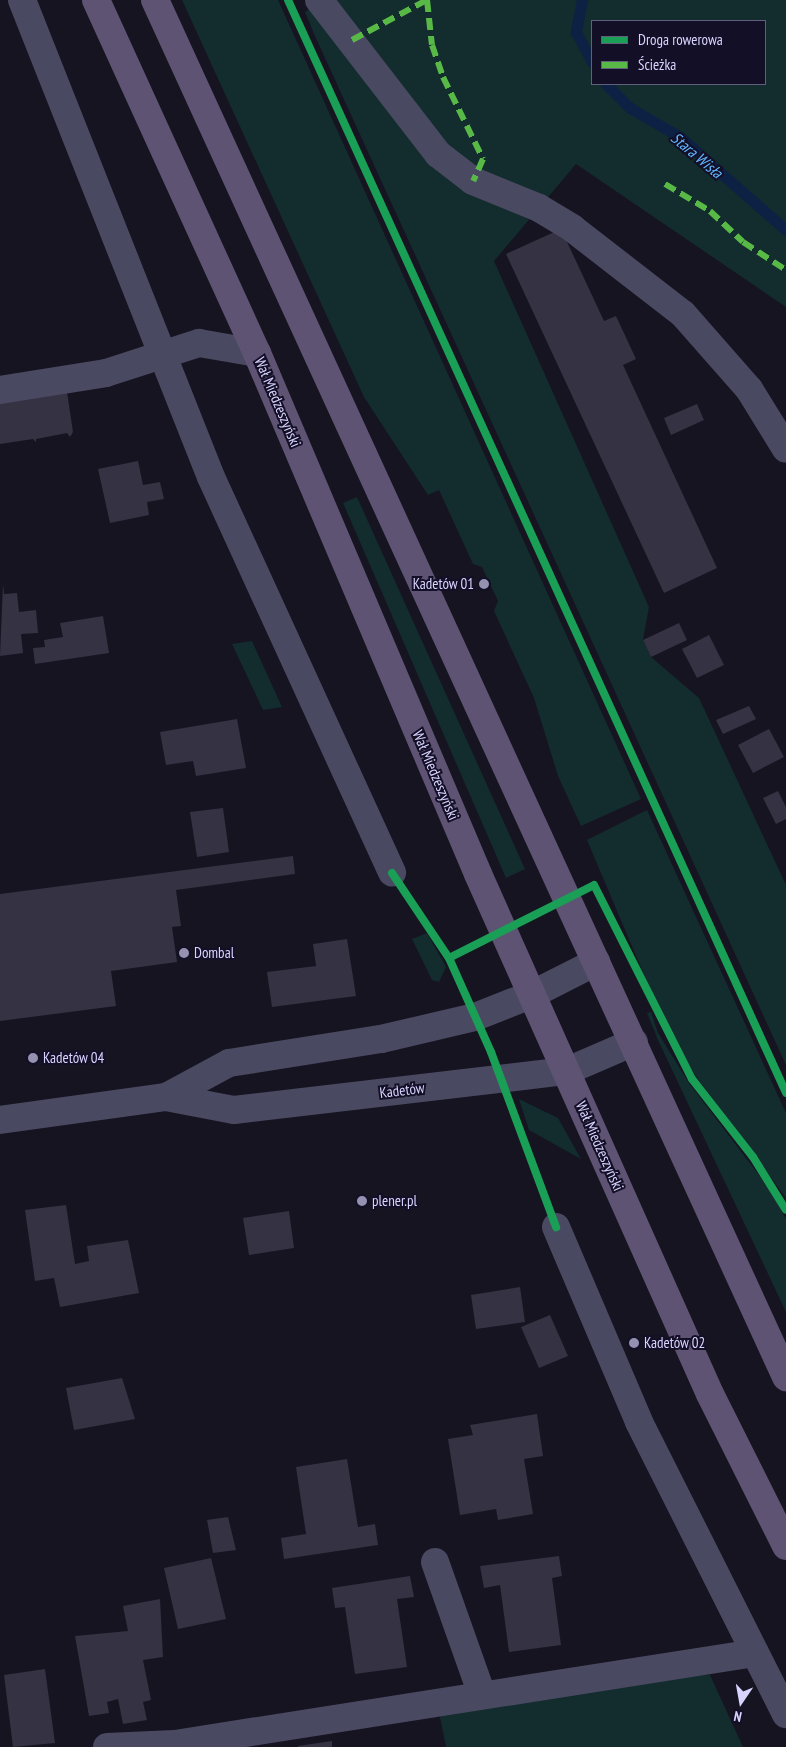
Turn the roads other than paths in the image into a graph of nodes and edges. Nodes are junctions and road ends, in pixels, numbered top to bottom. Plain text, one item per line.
1 (22, 0) edge
2 (96, 0) edge
3 (155, 0) edge
4 (320, 1) edge
5 (257, 353) junction
6 (163, 355) junction
7 (0, 390) edge
8 (786, 448) edge
9 (392, 873) dead end
10 (596, 962) junction
11 (533, 994) junction
12 (634, 1042) junction
13 (567, 1071) junction
14 (166, 1098) junction
15 (0, 1120) edge
16 (556, 1227) dead end
17 (786, 1376) edge
18 (786, 1546) edge
19 (435, 1562) dead end
20 (755, 1653) junction
21 (482, 1695) junction
22 (786, 1714) edge
23 (107, 1747) edge

1 - 6 street
2 - 5 main road, Wał Miedzeszyński
3 - 10 main road
4 - 8 street
5 - 6 street
5 - 11 main road, Wał Miedzeszyński
6 - 7 street
6 - 9 street
10 - 11 street, Kadetów
10 - 12 main road
11 - 13 main road, Wał Miedzeszyński
11 - 14 street, Kadetów
12 - 13 street, Kadetów
12 - 17 main road
13 - 14 street, Kadetów
13 - 18 main road, Wał Miedzeszyński
14 - 15 street, Kadetów
16 - 20 street
19 - 21 street
20 - 21 street
20 - 22 street
21 - 23 street

